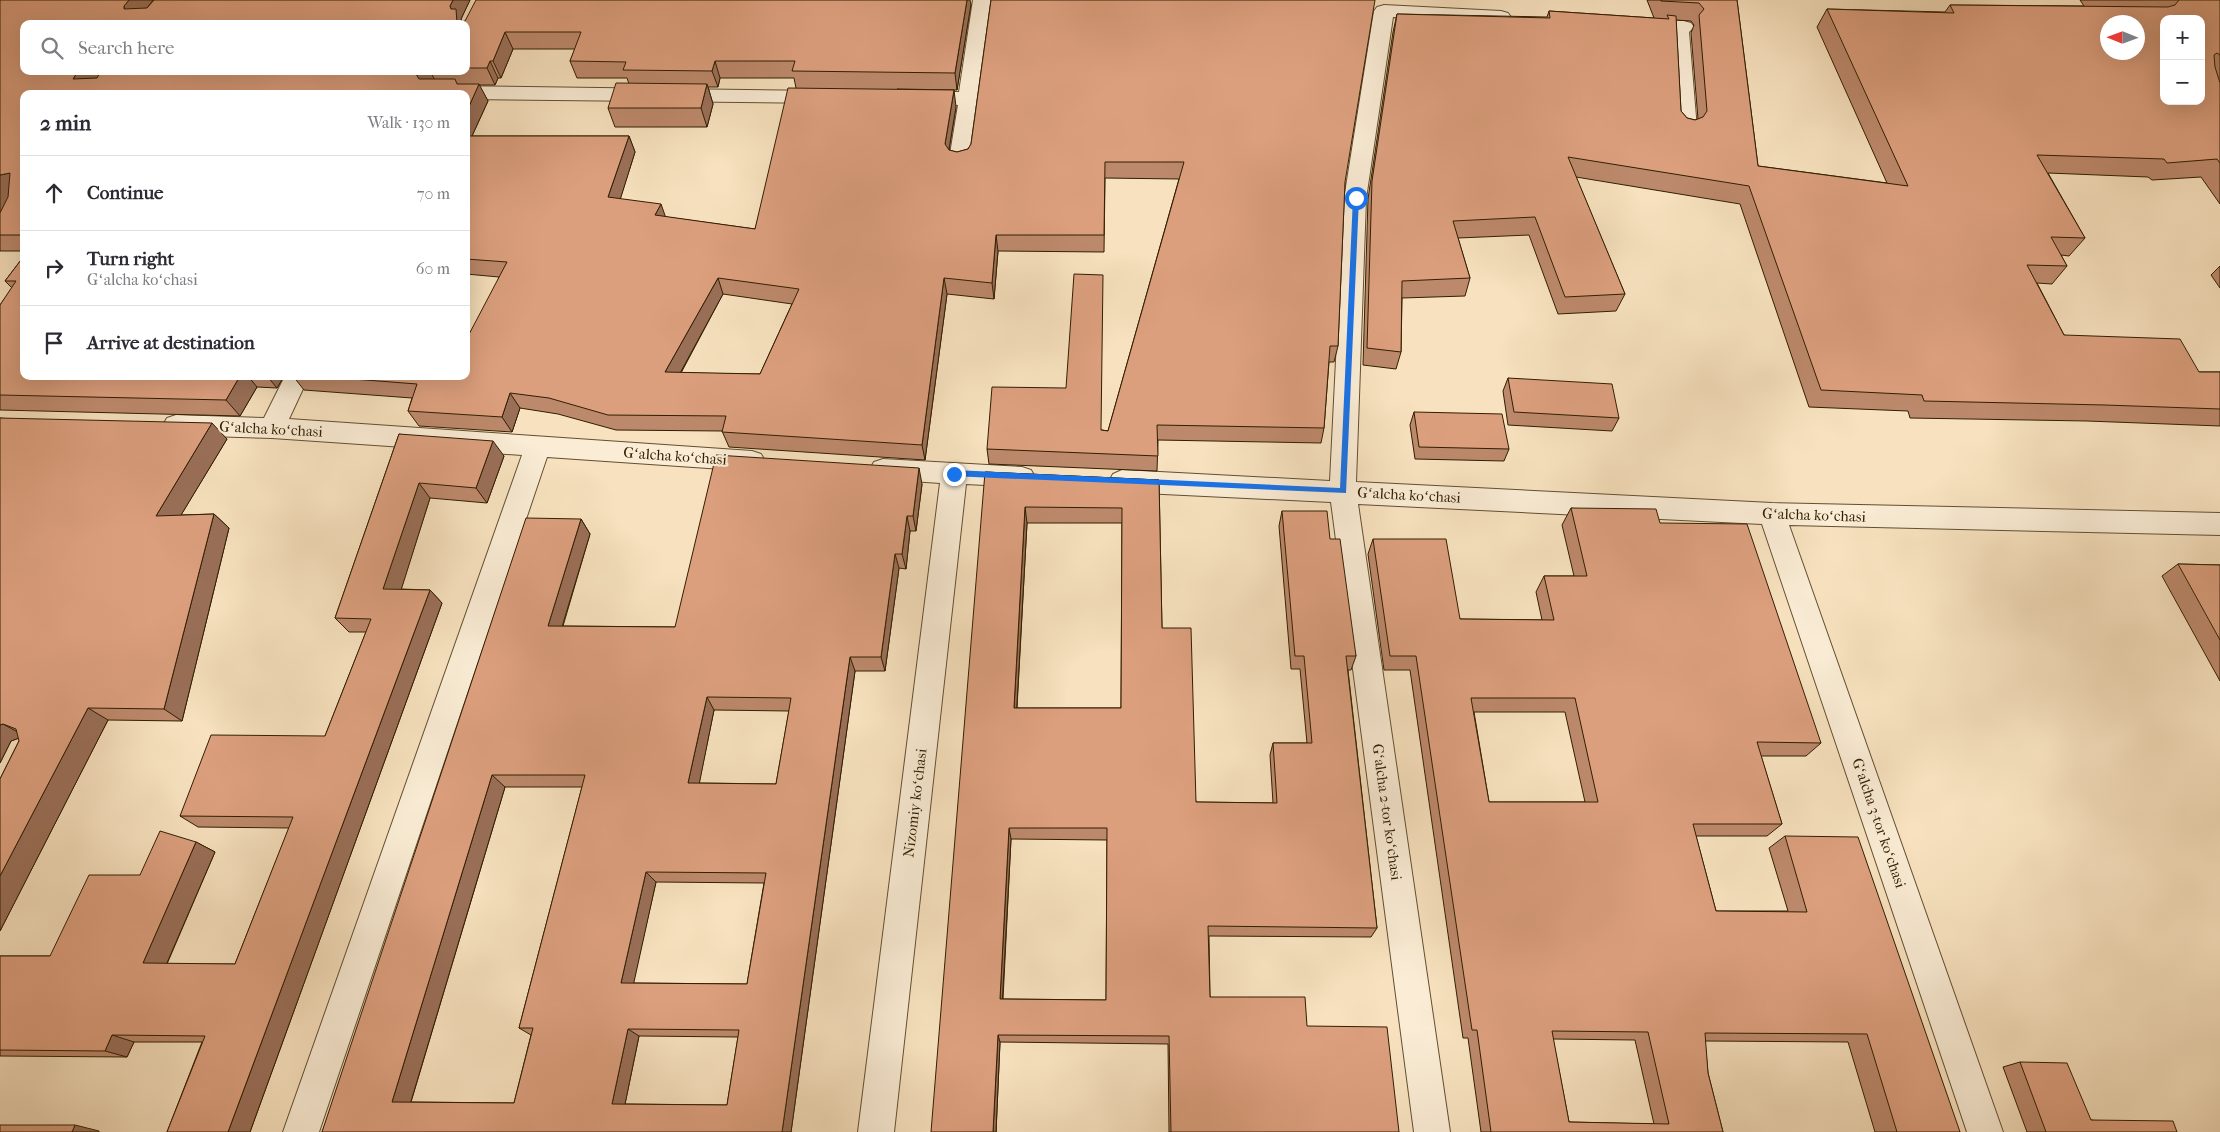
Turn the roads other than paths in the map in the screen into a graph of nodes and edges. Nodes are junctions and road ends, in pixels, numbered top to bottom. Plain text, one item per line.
1 (983, 0) edge
2 (1521, 18) edge
3 (1620, 24) edge
4 (445, 75) edge
5 (438, 90) edge
6 (470, 93) edge
7 (841, 97) edge
8 (900, 98) edge
9 (969, 98) junction
10 (1686, 129) edge
11 (960, 160) edge
12 (295, 380) edge
13 (155, 425) edge
14 (272, 428) junction
15 (538, 447) junction
16 (776, 462) edge
17 (855, 467) edge
18 (954, 474) junction
19 (1044, 478) edge
20 (1094, 480) edge
21 (1343, 491) junction
22 (1772, 514) junction
23 (2220, 524) edge
24 (301, 1132) edge
25 (876, 1132) edge
26 (1432, 1132) edge
27 (1985, 1132) edge

1 - 9 street
2 - 21 street, Gʻalcha 2-tor koʻchasi
3 - 10 street
4 - 5 street
6 - 7 street
8 - 9 street
9 - 11 street
12 - 14 street
13 - 14 street, Gʻalcha koʻchasi
14 - 15 street, Gʻalcha koʻchasi
15 - 16 street, Gʻalcha koʻchasi
15 - 24 street
17 - 18 street
18 - 19 street
18 - 25 street, Nizomiy koʻchasi
20 - 21 street, Gʻalcha koʻchasi
21 - 22 street, Gʻalcha koʻchasi
21 - 26 street, Gʻalcha 2-tor koʻchasi
22 - 23 street, Gʻalcha koʻchasi
22 - 27 street, Gʻalcha 3-tor koʻchasi

